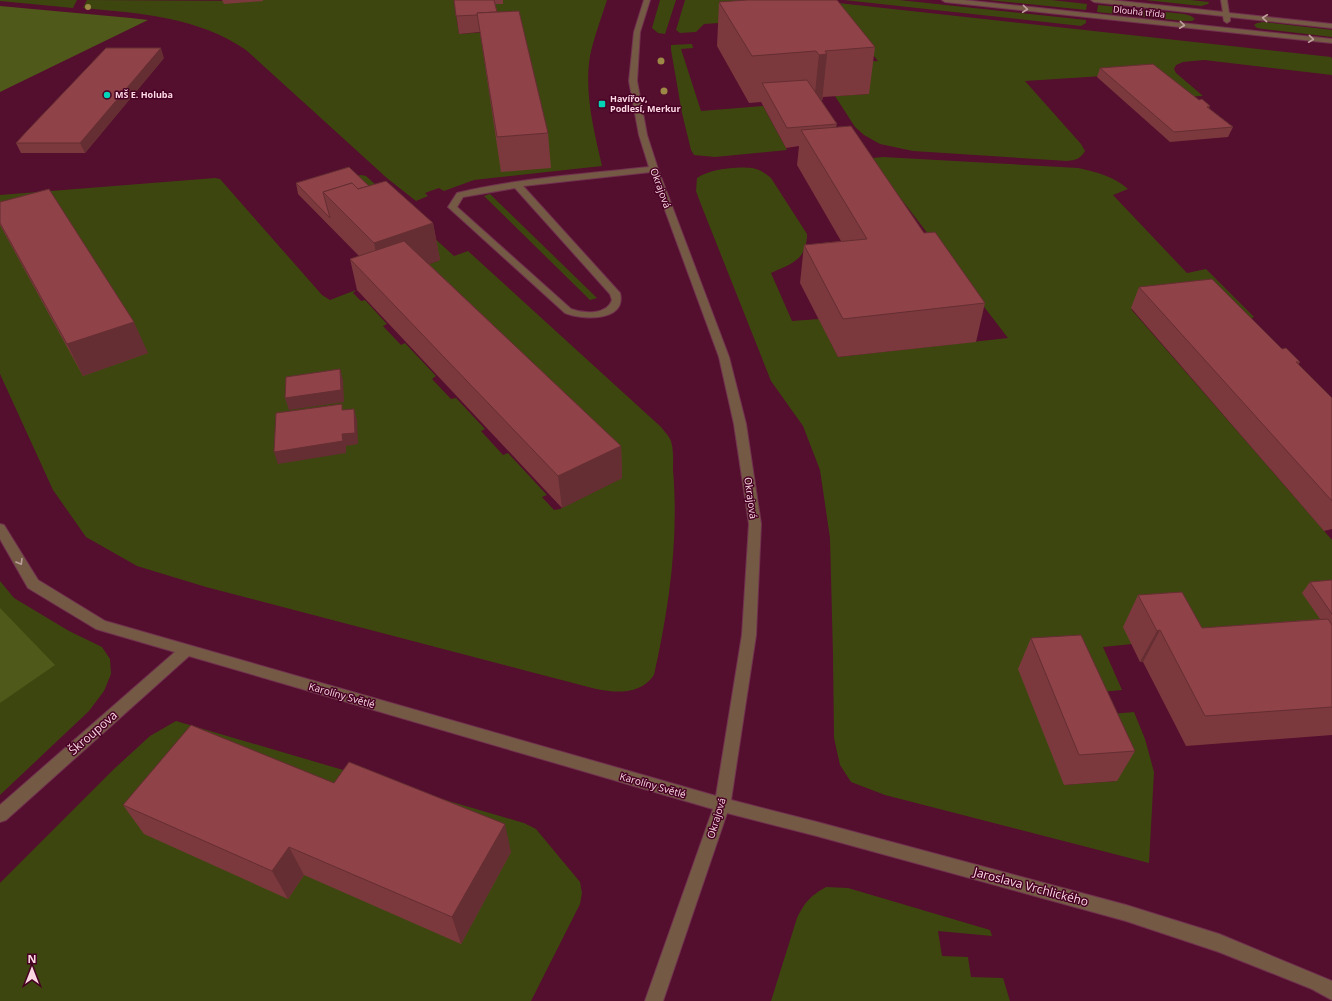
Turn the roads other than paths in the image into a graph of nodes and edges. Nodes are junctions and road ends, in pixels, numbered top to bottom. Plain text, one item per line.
1 (647, 0) edge
2 (945, 0) edge
3 (1094, 0) edge
4 (1224, 0) edge
5 (1225, 14) junction
6 (1332, 26) edge
7 (1229, 30) junction
8 (1332, 41) edge
9 (654, 169) junction
10 (517, 185) junction
11 (0, 528) edge
12 (186, 650) junction
13 (722, 805) junction
14 (0, 815) edge
15 (1332, 991) edge
16 (654, 1001) edge

1 - 9 street, Okrajová
2 -> 7 street, Dlouhá třída
3 - 5 street, Dlouhá třída
4 - 5 street
6 -> 5 street, Dlouhá třída
5 - 7 street
7 -> 8 street, Dlouhá třída
9 - 10 street
9 - 13 street, Okrajová
10 - 10 street
11 -> 12 street, Karolíny Světlé
12 - 13 street, Karolíny Světlé
12 - 14 street, Škroupova
13 - 15 street, Jaroslava Vrchlického
13 - 16 street, Okrajová

